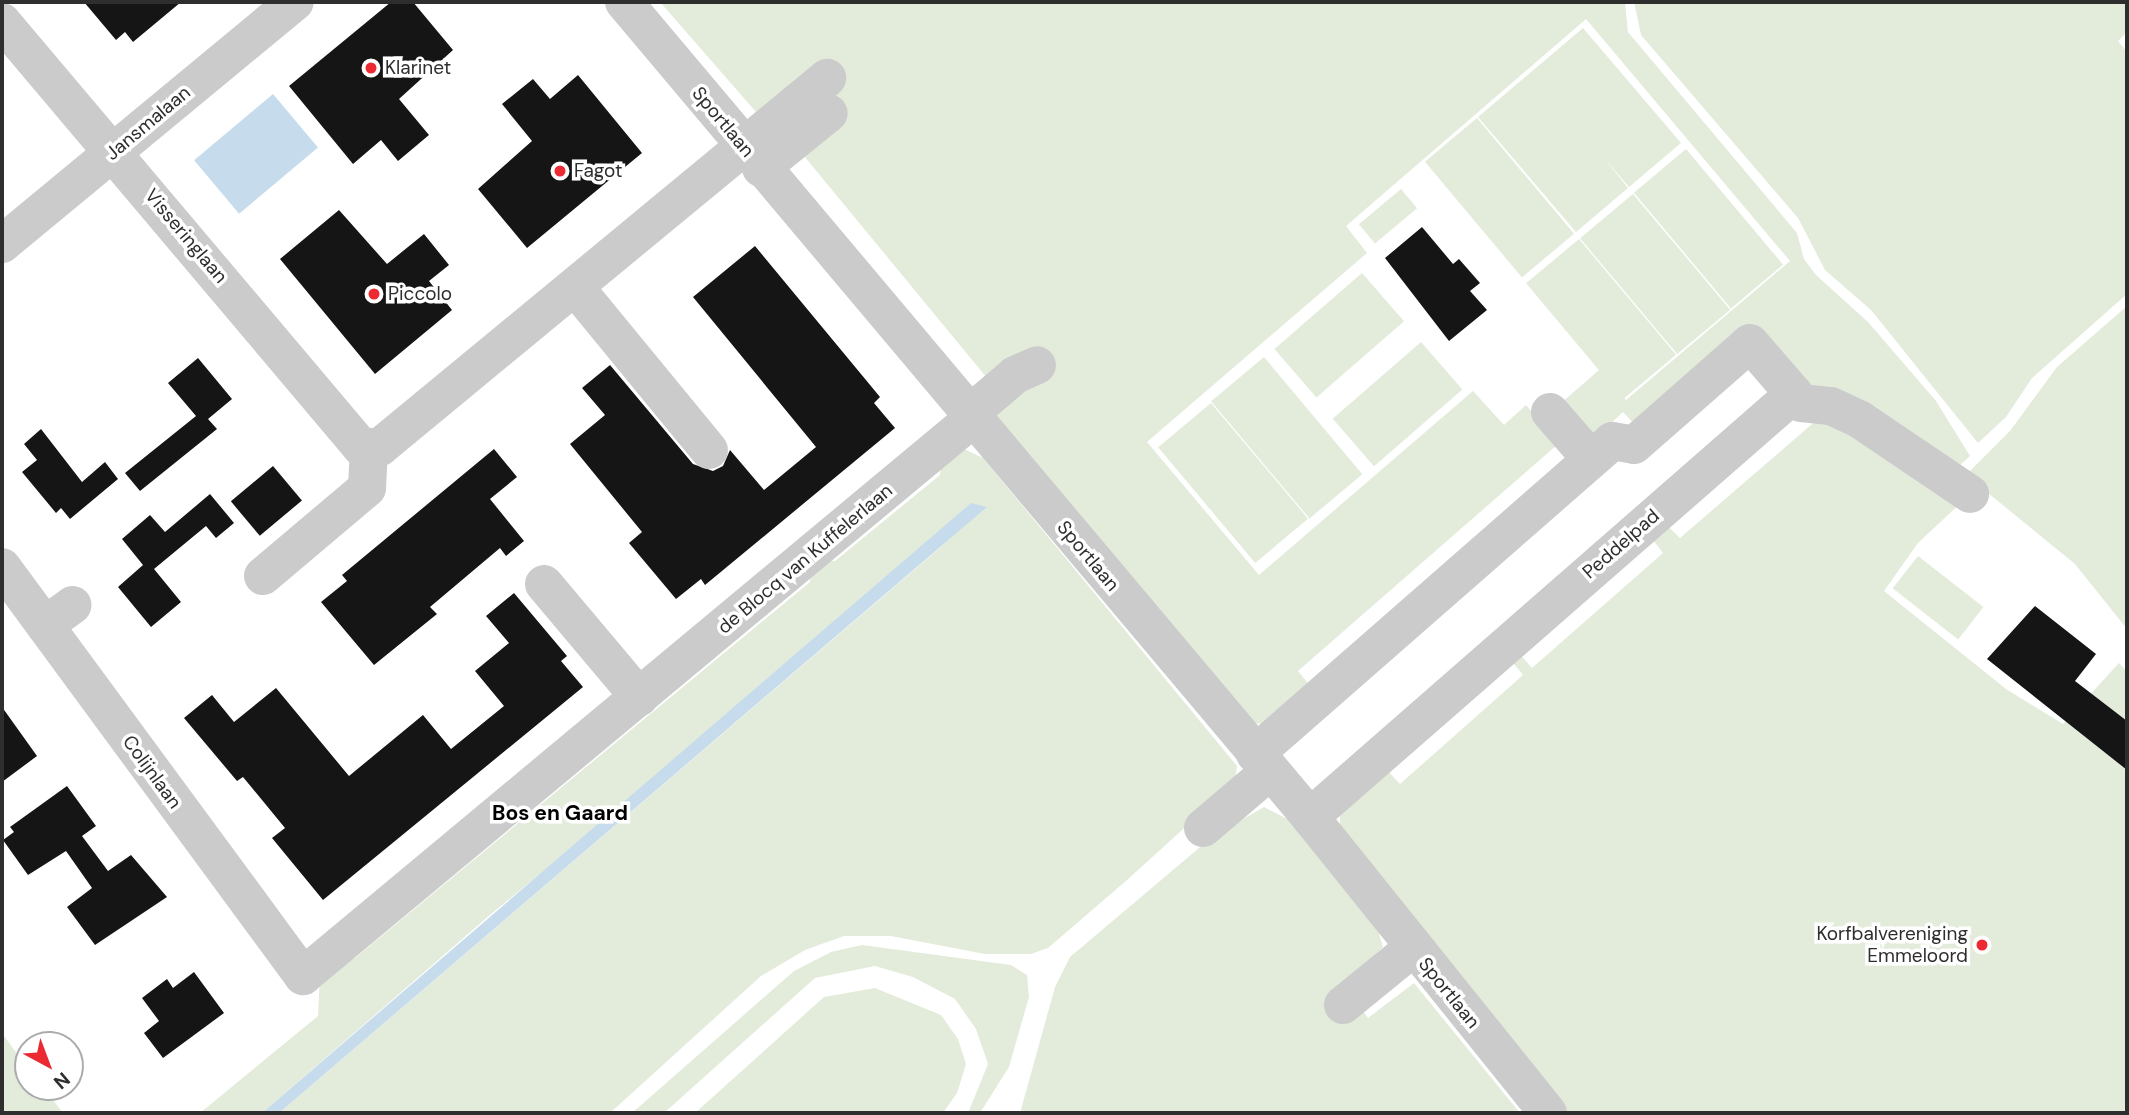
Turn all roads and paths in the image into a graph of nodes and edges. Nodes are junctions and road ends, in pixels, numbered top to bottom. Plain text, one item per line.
1 (295, 2) edge
2 (624, 2) edge
3 (2, 22) edge
4 (828, 95) dead end
5 (114, 152) junction
6 (753, 158) junction
7 (2, 244) edge
8 (575, 287) junction
9 (1037, 365) dead end
10 (1794, 394) junction
11 (1550, 412) dead end
12 (984, 429) junction
13 (369, 447) junction
14 (709, 450) dead end
15 (1591, 459) junction
16 (1961, 487) dead end
17 (2, 567) edge
18 (263, 576) dead end
19 (544, 584) dead end
20 (639, 697) junction
21 (1262, 763) junction
22 (1310, 817) junction
23 (1203, 828) dead end
24 (1413, 948) junction
25 (303, 976) joint
26 (1343, 1005) dead end
27 (1548, 1113) edge

1 - 5 street, Jansmalaan
2 - 6 street, Sportlaan
3 - 5 street, Visseringlaan
4 - 6 street
5 - 7 street, Jansmalaan
5 - 13 street, Visseringlaan
6 - 8 street
6 - 12 street, Sportlaan
8 - 13 street
8 - 14 street
9 - 12 street, de Blocq van Kuffelerlaan
10 - 15 street
10 - 16 street
10 - 22 street, Peddelpad
11 - 15 street
12 - 20 street, de Blocq van Kuffelerlaan
12 - 21 street, Sportlaan
13 - 18 street
15 - 21 street
17 - 25 street, Colijnlaan
19 - 20 street
20 - 25 street, de Blocq van Kuffelerlaan
21 - 22 street, Sportlaan
21 - 23 street
22 - 24 street, Sportlaan
24 - 26 street
24 - 27 street, Sportlaan

